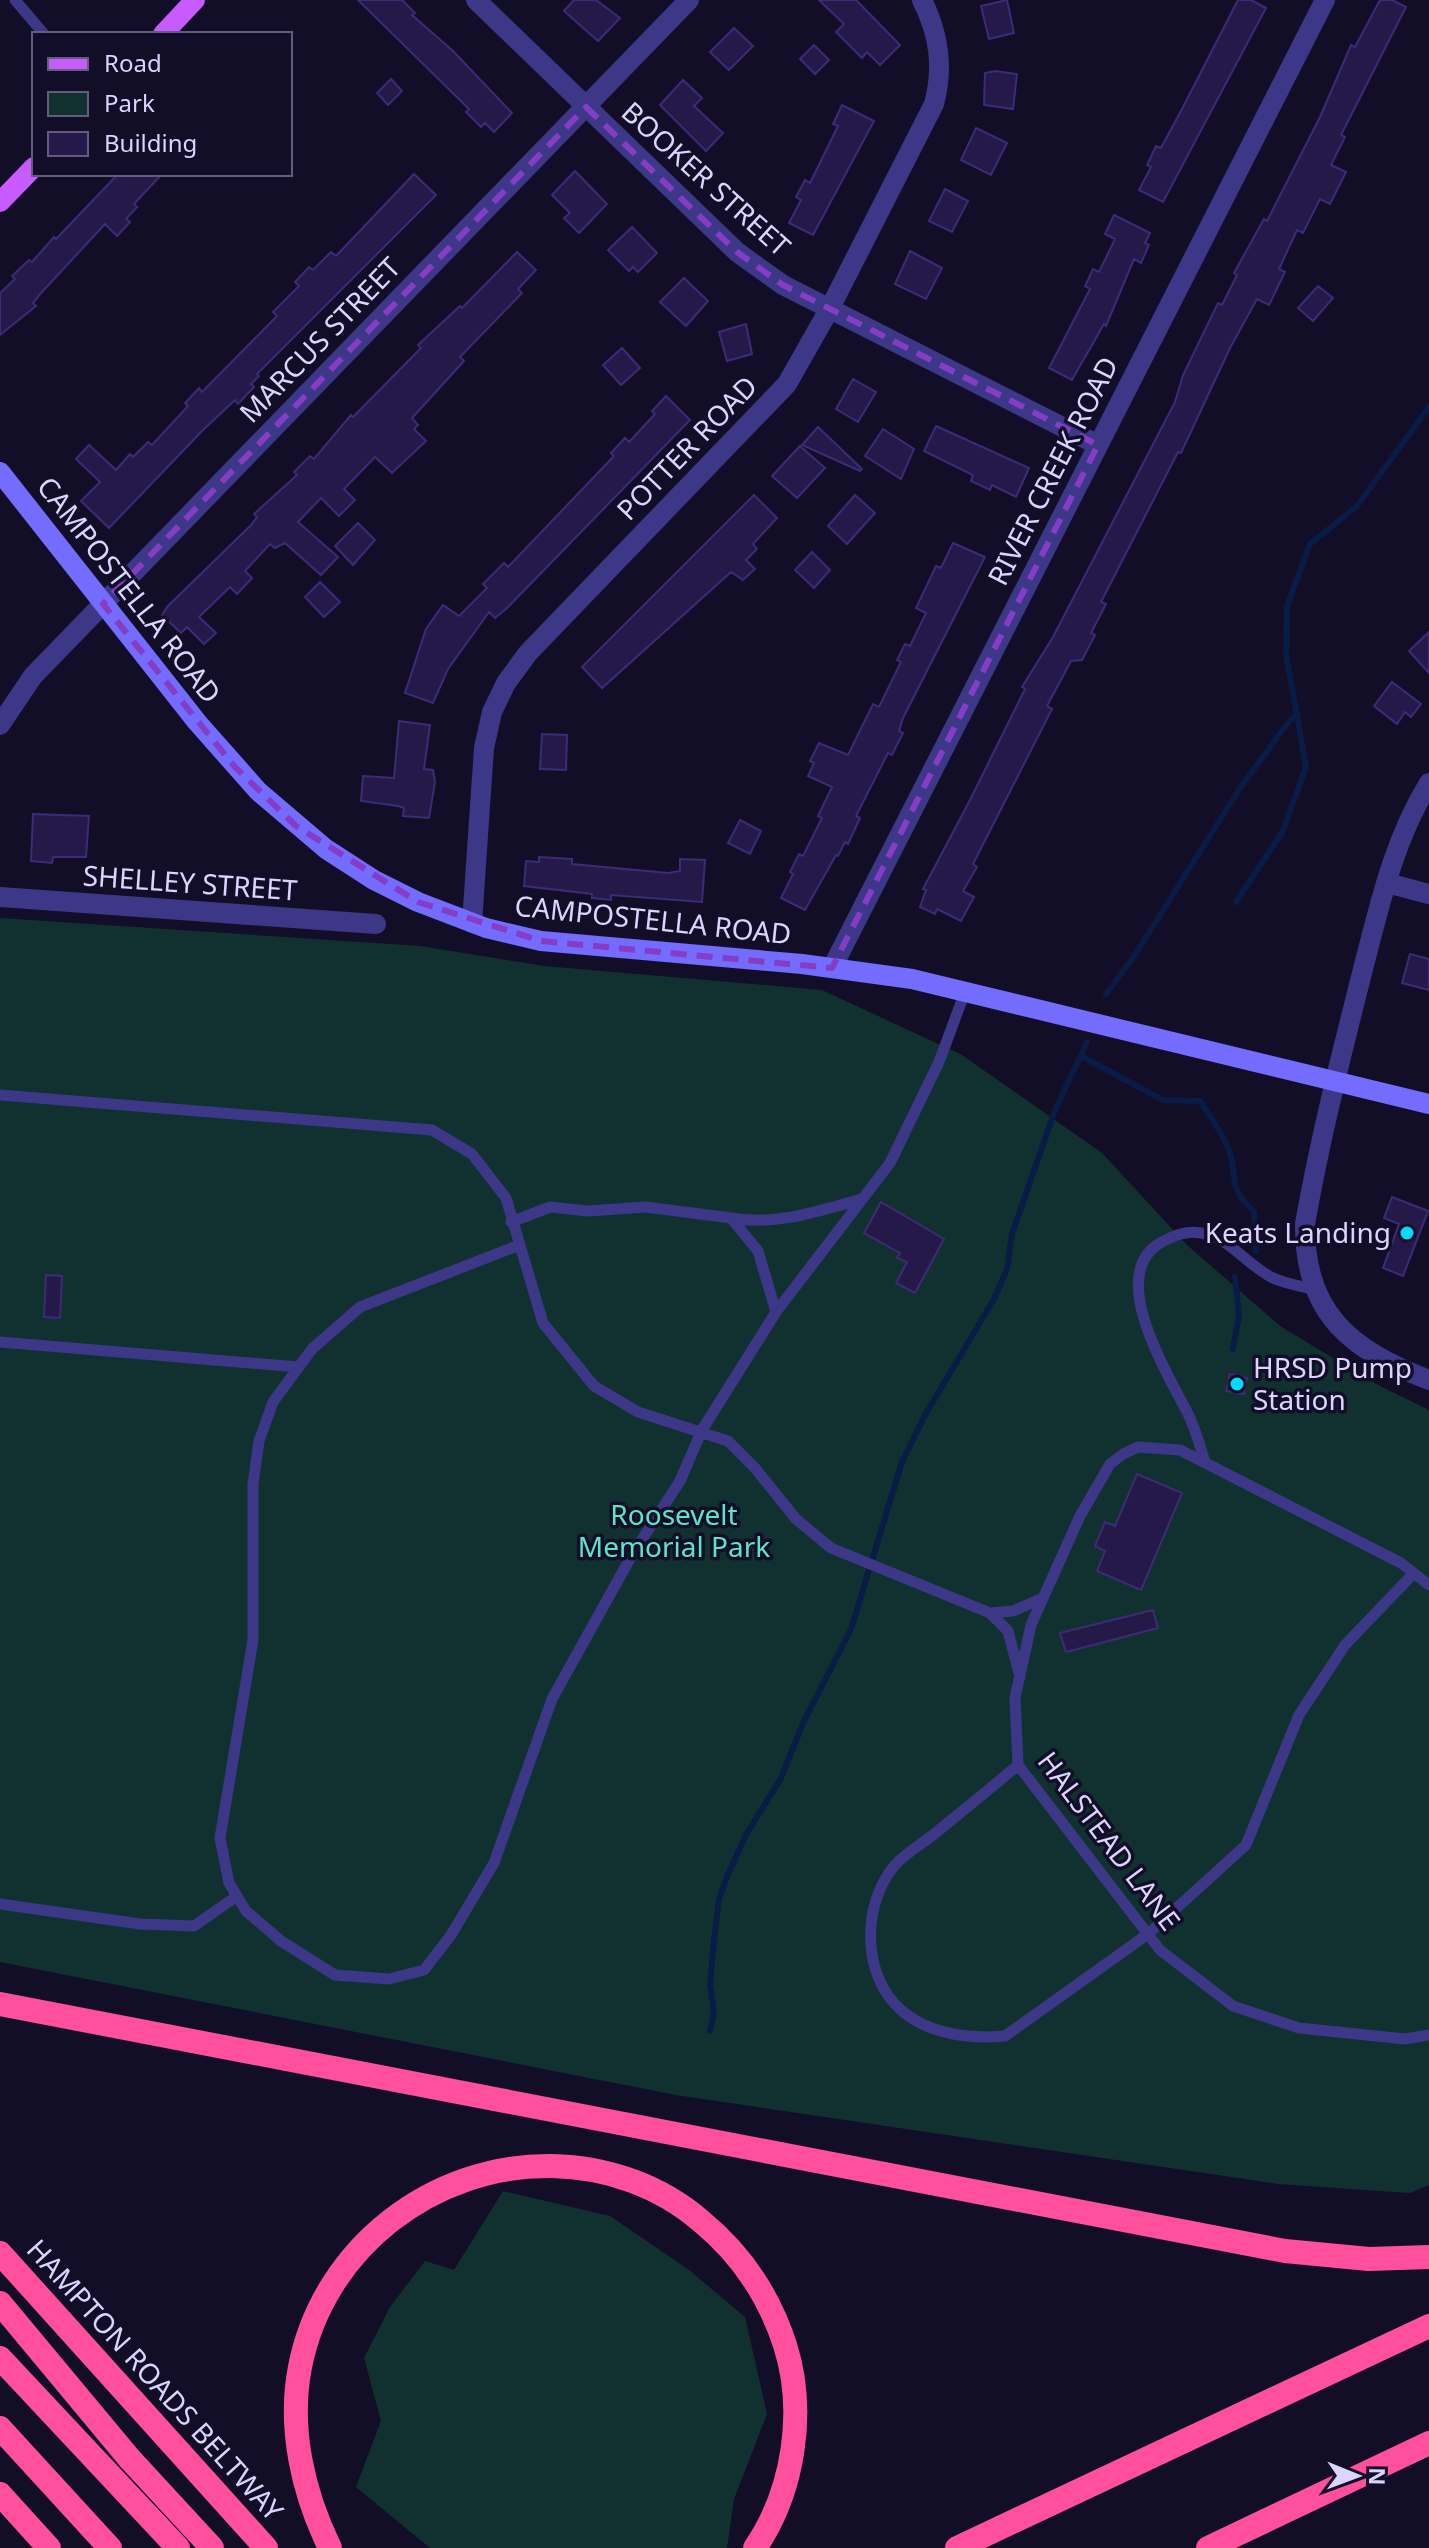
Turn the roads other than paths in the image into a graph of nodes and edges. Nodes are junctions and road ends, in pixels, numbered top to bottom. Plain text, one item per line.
1 (15, 0) edge
2 (195, 0) edge
3 (476, 0) edge
4 (689, 0) edge
5 (922, 0) edge
6 (1325, 0) edge
7 (42, 32) edge
8 (165, 32) edge
9 (586, 107) junction
10 (32, 169) edge
11 (0, 202) edge
12 (830, 308) junction
13 (1098, 445) junction
14 (0, 472) edge
15 (103, 604) junction
16 (0, 725) edge
17 (1429, 783) edge
18 (1387, 883) junction
19 (1429, 894) edge
20 (0, 897) edge
21 (472, 923) junction
22 (376, 924) dead end
23 (832, 968) junction
24 (965, 992) junction
25 (1334, 1081) junction
26 (0, 1095) edge
27 (1429, 1104) edge
28 (862, 1199) junction
29 (731, 1218) junction
30 (511, 1222) junction
31 (517, 1246) junction
32 (1315, 1290) junction
33 (776, 1312) junction
34 (0, 1342) edge
35 (299, 1367) junction
36 (1429, 1380) edge
37 (702, 1430) junction
38 (1205, 1462) junction
39 (1414, 1573) junction
40 (1429, 1585) edge
41 (1043, 1598) junction
42 (990, 1613) junction
43 (1020, 1677) junction
44 (1018, 1765) junction
45 (237, 1896) junction
46 (0, 1904) edge
47 (1148, 1934) junction
48 (0, 2004) edge
49 (1429, 2035) edge
50 (0, 2253) edge
51 (1429, 2257) edge
52 (0, 2303) edge
53 (1429, 2326) edge
54 (0, 2358) edge
55 (0, 2428) edge
56 (1429, 2443) edge
57 (0, 2494) edge
58 (0, 2504) edge
59 (26, 2523) junction
60 (49, 2548) edge
61 (110, 2548) edge
62 (178, 2548) edge
63 (212, 2548) edge
64 (266, 2548) edge
65 (330, 2548) edge
66 (755, 2548) edge
67 (957, 2548) edge
68 (1208, 2548) edge

1 - 7 lane
2 - 8 main road
3 - 9 street, BOOKER STREET
4 - 9 street, MARCUS STREET
5 - 12 street, POTTER ROAD
6 - 13 street, RIVER CREEK ROAD
9 - 12 street, BOOKER STREET
9 - 15 street, MARCUS STREET
10 - 11 main road
12 - 13 street, BOOKER STREET
12 - 21 street, POTTER ROAD
13 - 23 street, RIVER CREEK ROAD
14 - 15 main road, CAMPOSTELLA ROAD
15 - 16 street, MARCUS STREET
15 - 21 main road, CAMPOSTELLA ROAD
17 - 18 street
18 - 19 street
18 - 25 street
20 - 22 street, SHELLEY STREET
21 - 23 main road, CAMPOSTELLA ROAD
23 - 24 main road, CAMPOSTELLA ROAD
24 - 25 main road, CAMPOSTELLA ROAD
24 - 28 lane
25 - 27 main road, CAMPOSTELLA ROAD
25 - 32 street
26 - 30 lane
28 - 29 lane
28 - 33 lane
29 - 30 lane
29 - 33 lane
30 - 31 lane
31 - 35 lane
31 - 37 lane
32 - 36 street
32 - 38 lane
33 - 37 lane
34 - 35 lane
35 - 45 lane
37 - 42 lane
37 - 45 lane
38 - 39 lane, HALSTEAD LANE
38 - 41 lane, HALSTEAD LANE
39 - 40 lane, HALSTEAD LANE
39 - 47 lane
41 - 42 lane
41 - 43 lane, HALSTEAD LANE
42 - 43 lane
43 - 44 lane, HALSTEAD LANE
44 - 47 lane, HALSTEAD LANE
44 - 47 lane
45 - 46 lane
47 - 49 lane, HALSTEAD LANE
48 - 51 highway
50 - 64 highway, HAMPTON ROADS BELTWAY
52 - 63 highway
53 - 67 highway
54 - 62 highway
55 - 61 highway
56 - 68 highway
57 - 59 highway
58 - 59 highway
59 - 60 highway
65 - 66 highway

